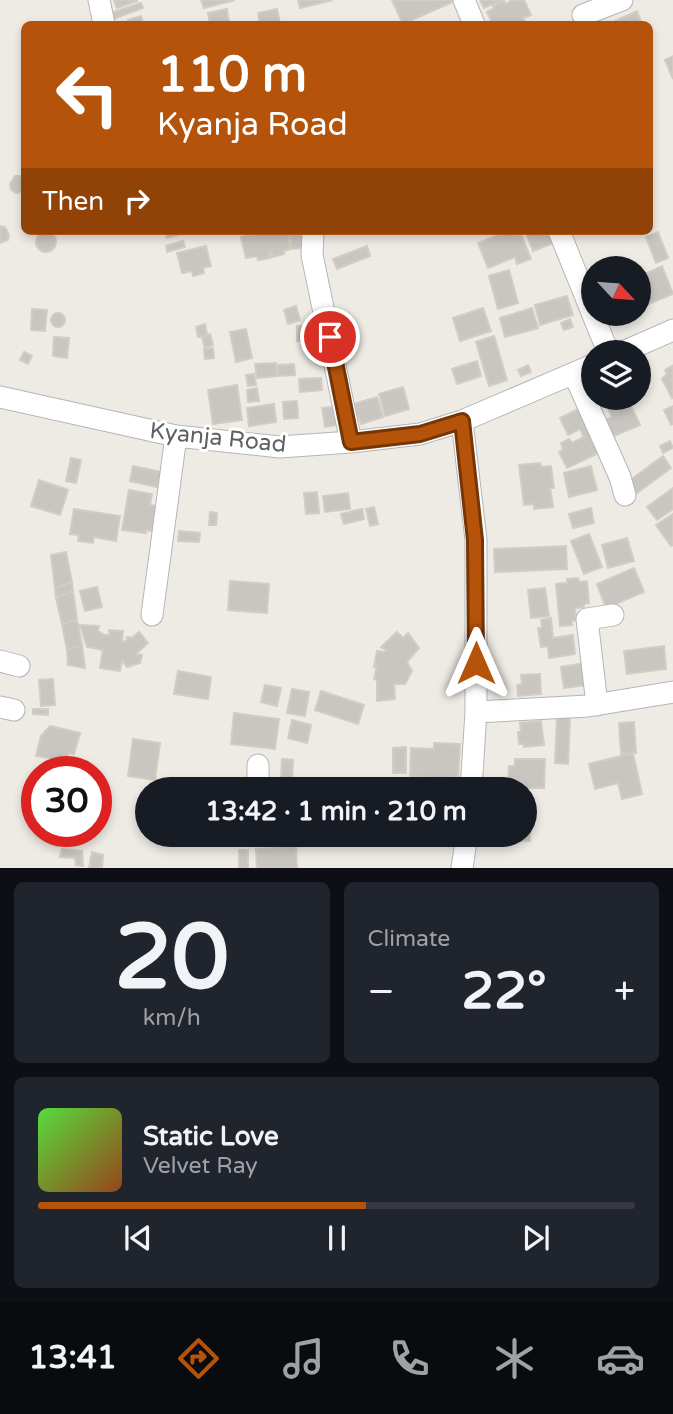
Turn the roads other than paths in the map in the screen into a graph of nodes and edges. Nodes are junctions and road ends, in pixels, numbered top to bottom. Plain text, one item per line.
1 (99, 0) edge
2 (464, 0) edge
3 (622, 0) edge
4 (583, 15) dead end
5 (103, 21) edge
6 (473, 21) edge
7 (313, 235) edge
8 (561, 235) edge
9 (673, 330) edge
10 (603, 340) edge
11 (651, 340) edge
12 (581, 370) edge
13 (0, 397) edge
14 (598, 410) edge
15 (462, 421) junction
16 (176, 436) junction
17 (351, 442) junction
18 (625, 495) dead end
19 (152, 615) dead end
20 (614, 615) dead end
21 (673, 692) edge
22 (597, 705) junction
23 (476, 712) junction
24 (258, 765) dead end
25 (258, 777) edge
26 (472, 777) edge
27 (465, 847) edge
28 (462, 868) edge

1 - 5 street
2 - 6 street
3 - 4 street
7 - 17 street
8 - 10 street
9 - 11 street
12 - 15 street, Kyanja Road
13 - 16 street, Kyanja Road
14 - 18 street
15 - 17 street, Kyanja Road
15 - 23 street
16 - 17 street, Kyanja Road
16 - 19 street
20 - 22 street
21 - 22 street
22 - 23 street
23 - 26 street
24 - 25 street
27 - 28 street

